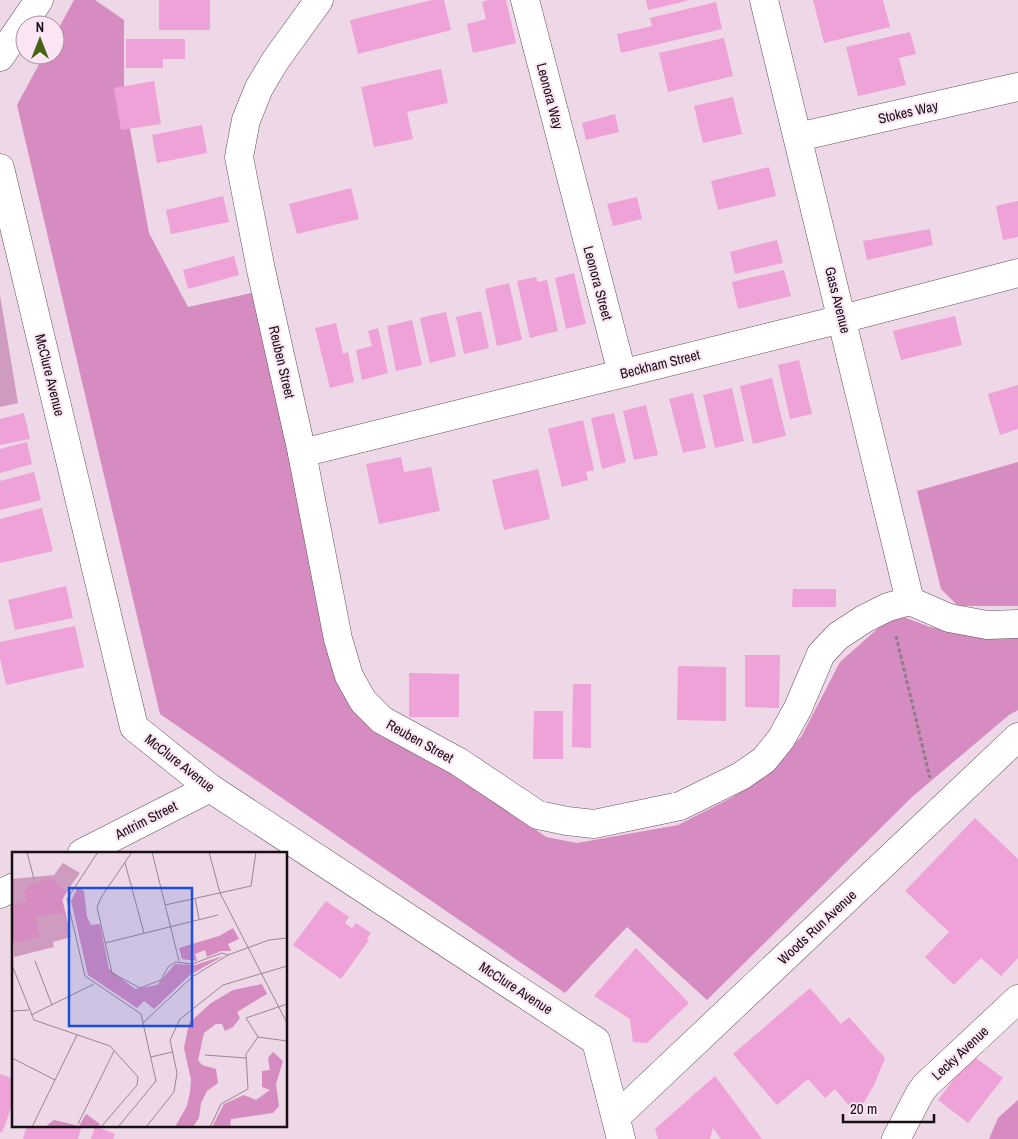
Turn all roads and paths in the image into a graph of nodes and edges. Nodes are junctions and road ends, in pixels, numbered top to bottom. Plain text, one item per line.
1 (39, 0) edge
2 (319, 0) edge
3 (525, 0) edge
4 (764, 0) edge
5 (0, 57) edge
6 (1018, 87) edge
7 (798, 137) junction
8 (0, 168) edge
9 (575, 193) joint
10 (1018, 273) edge
11 (842, 319) junction
12 (622, 373) junction
13 (302, 453) junction
14 (899, 604) junction
15 (1018, 624) edge
16 (1018, 738) edge
17 (210, 788) junction
18 (938, 812) junction
19 (84, 852) edge
20 (12, 888) edge
21 (0, 894) edge
22 (1018, 999) edge
23 (619, 1128) edge
24 (896, 1139) edge

1 - 5 street
2 - 13 street, Reuben Street
3 - 9 street, Leonora Way
4 - 7 street, Gass Avenue
6 - 7 street, Stokes Way
7 - 11 street, Gass Avenue
8 - 17 street, McClure Avenue
9 - 12 street, Leonora Street
10 - 11 street, Beckham Street
11 - 12 street, Beckham Street
11 - 14 street, Gass Avenue
12 - 13 street, Beckham Street
13 - 14 street, Reuben Street
14 - 15 street
14 - 18 path
16 - 18 street, Woods Run Avenue
17 - 19 street, Antrim Street
17 - 23 street, McClure Avenue
18 - 23 street, Woods Run Avenue
20 - 21 street
22 - 24 street, Lecky Avenue

